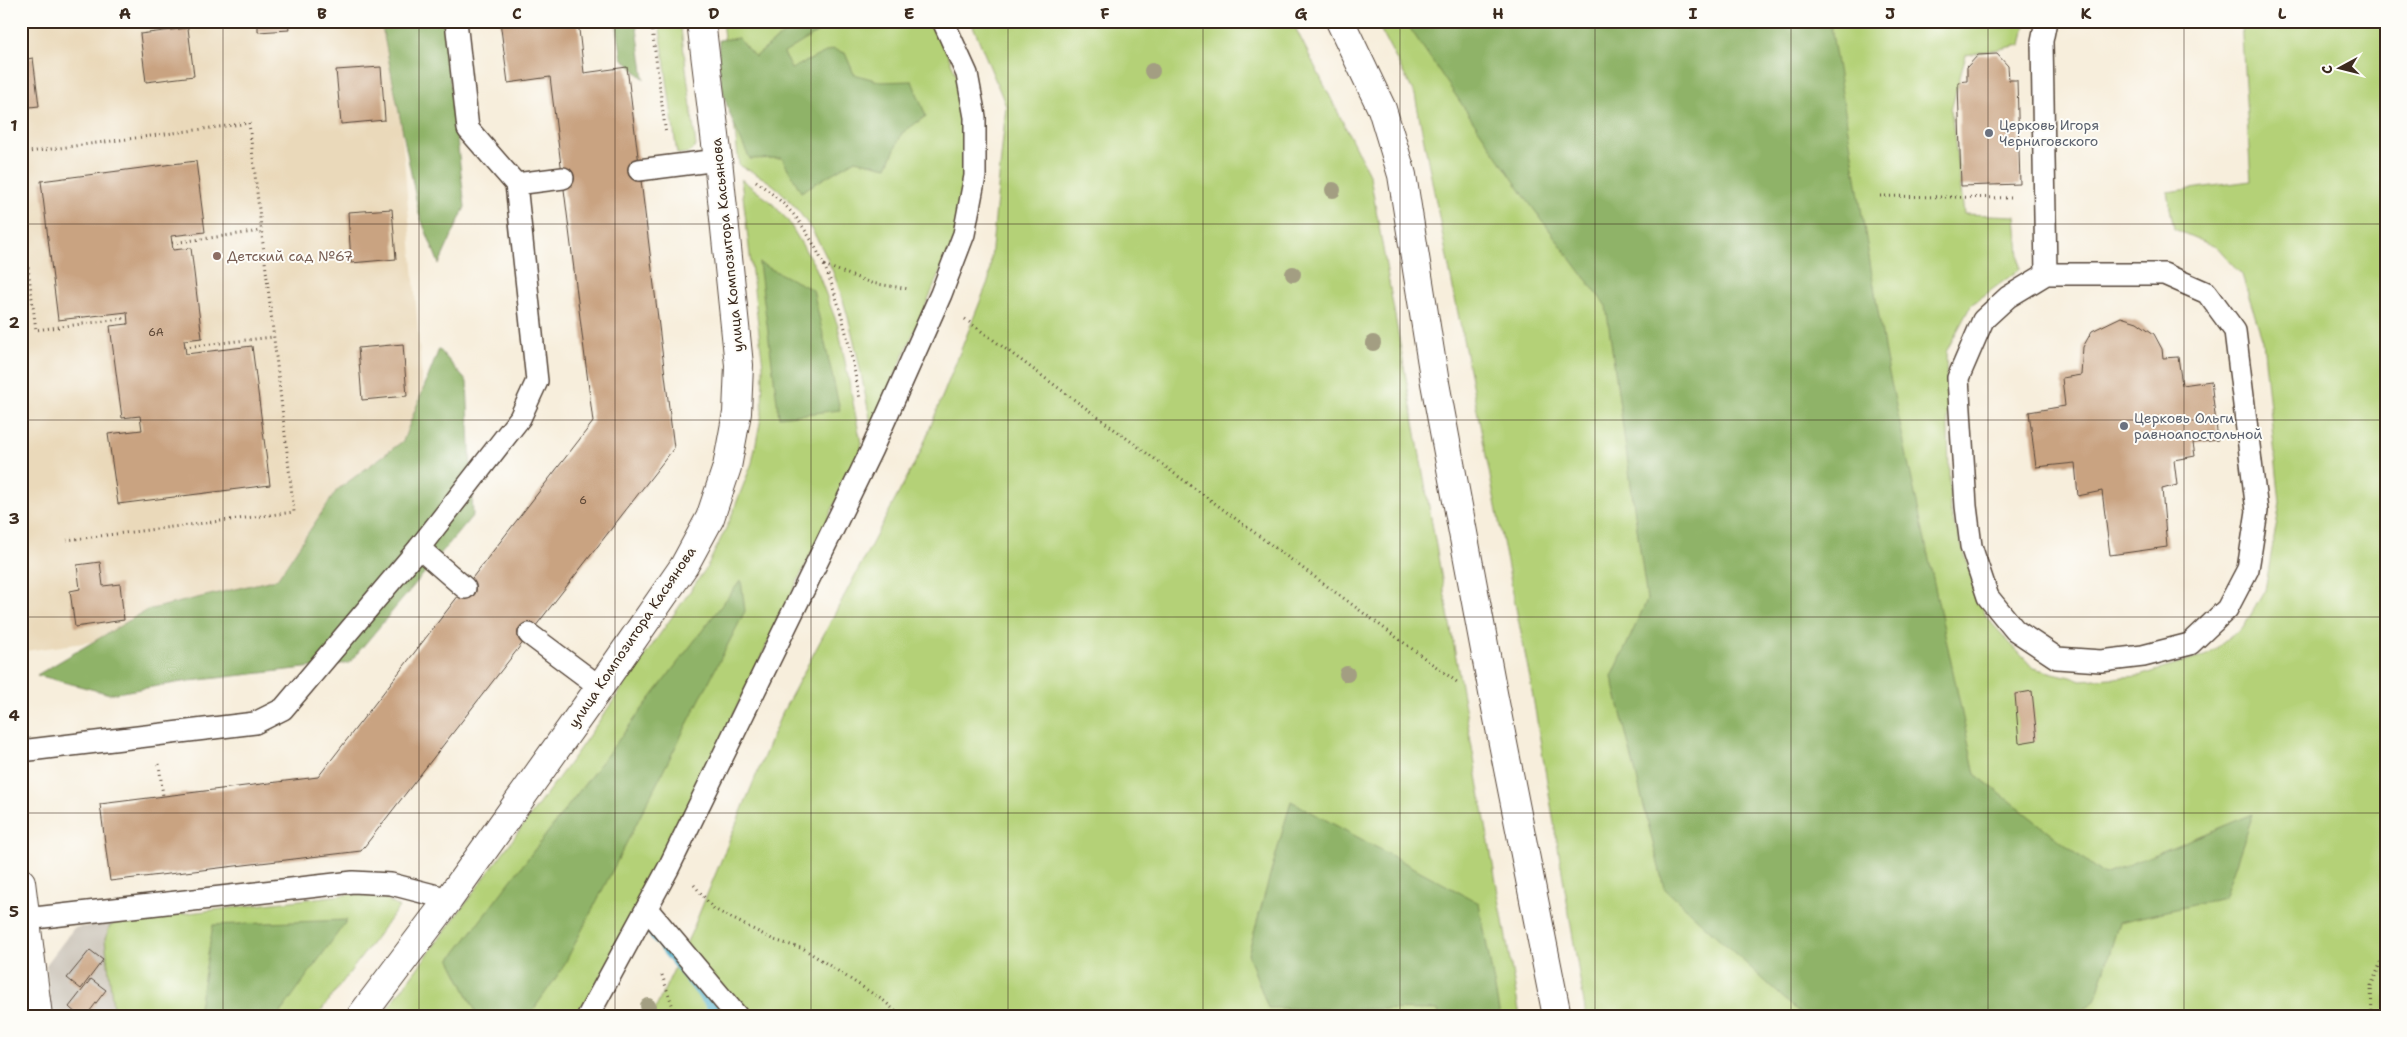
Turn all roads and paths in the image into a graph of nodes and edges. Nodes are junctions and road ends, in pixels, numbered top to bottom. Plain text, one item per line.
1 (456, 21) edge
2 (651, 21) edge
3 (700, 21) edge
4 (943, 21) edge
5 (1340, 21) edge
6 (2046, 21) edge
7 (21, 153) edge
8 (718, 160) junction
9 (670, 166) junction
10 (639, 170) dead end
11 (564, 178) dead end
12 (516, 184) junction
13 (1880, 196) dead end
14 (2024, 199) dead end
15 (21, 212) edge
16 (261, 231) junction
17 (172, 243) dead end
18 (824, 265) junction
19 (2046, 274) junction
20 (941, 294) junction
21 (128, 318) dead end
22 (273, 337) junction
23 (185, 347) dead end
24 (870, 451) junction
25 (67, 540) dead end
26 (419, 548) junction
27 (465, 588) dead end
28 (528, 634) dead end
29 (600, 688) junction
30 (1493, 693) junction
31 (21, 751) edge
32 (668, 869) junction
33 (21, 882) edge
34 (449, 899) junction
35 (647, 909) junction
36 (26, 919) junction
37 (2386, 950) edge
38 (38, 1016) edge
39 (362, 1016) edge
40 (588, 1016) edge
41 (737, 1016) edge
42 (901, 1016) edge
43 (1557, 1016) edge
44 (2372, 1016) edge

1 - 12 lane
2 - 9 path
3 - 8 street, улица Композитора Касьянова
4 - 20 lane
5 - 30 street
6 - 19 lane
7 - 16 path
8 - 9 lane
8 - 18 path
8 - 29 street, улица Композитора Касьянова
9 - 10 lane
11 - 12 lane
12 - 26 lane
13 - 14 path
15 - 21 path
16 - 17 path
16 - 22 path
18 - 20 path
18 - 24 path
19 - 19 lane
20 - 24 lane
20 - 30 path
22 - 23 path
22 - 25 path
24 - 32 lane
26 - 27 lane
26 - 31 lane
28 - 29 lane
29 - 34 street, улица Композитора Касьянова
30 - 43 street
32 - 35 lane
32 - 42 path
33 - 36 street
34 - 36 lane
34 - 39 street, улица Композитора Касьянова
35 - 40 lane
35 - 41 lane
36 - 38 street
37 - 44 path

